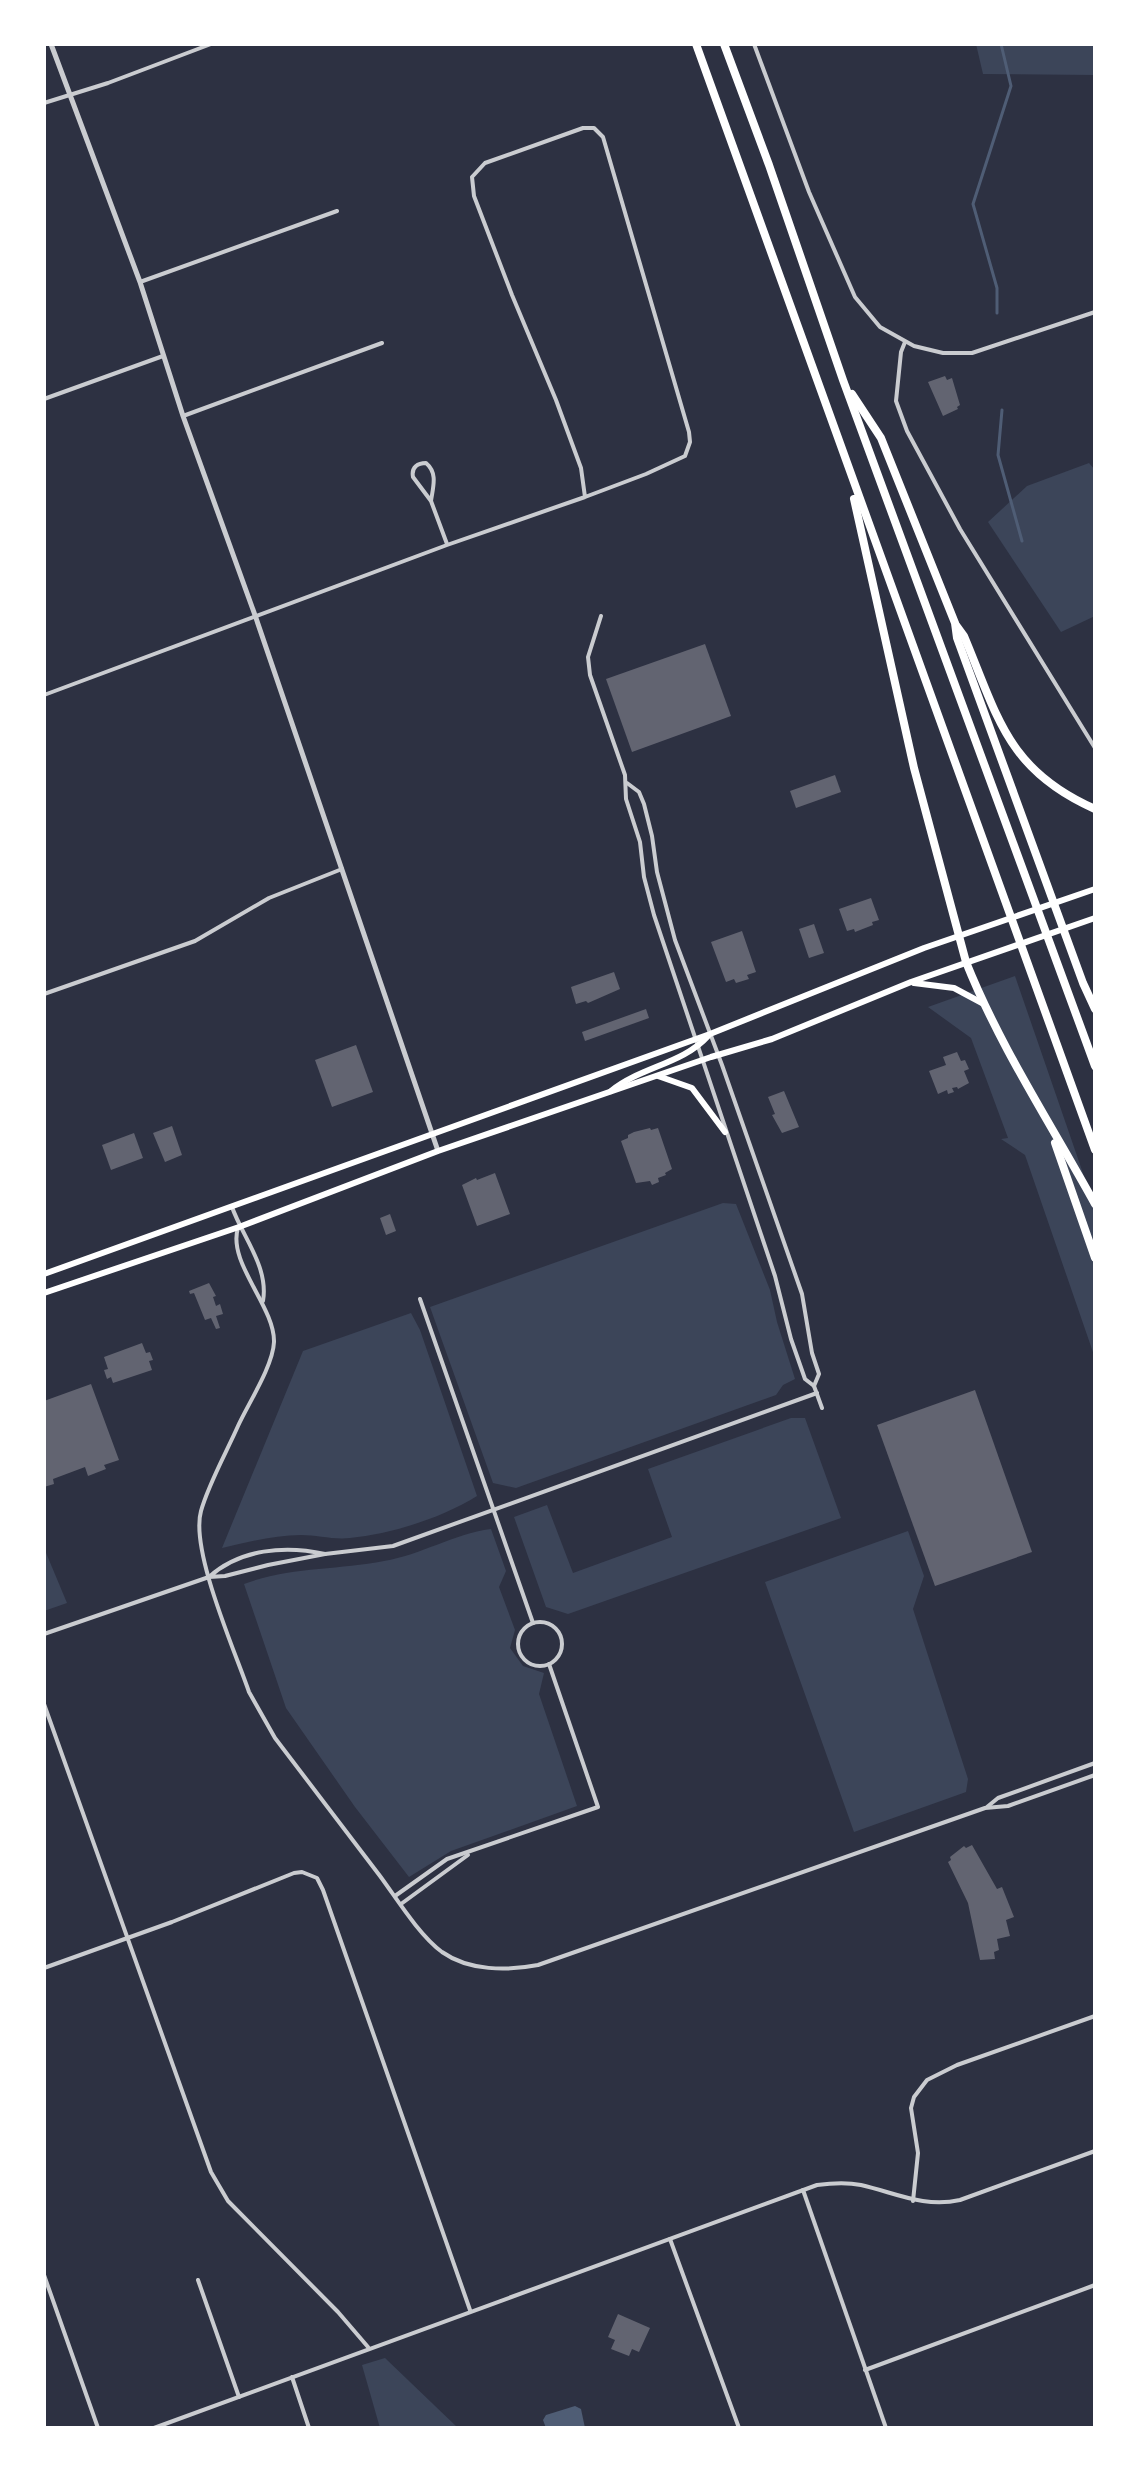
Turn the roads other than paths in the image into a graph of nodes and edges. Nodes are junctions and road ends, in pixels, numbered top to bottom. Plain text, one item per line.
1 (51, 44) edge
2 (211, 44) edge
3 (696, 44) edge
4 (724, 44) edge
5 (754, 44) edge
6 (69, 95) junction
7 (44, 103) edge
8 (337, 211) dead end
9 (140, 282) junction
10 (1095, 312) edge
11 (905, 342) junction
12 (382, 343) dead end
13 (163, 356) junction
14 (843, 380) junction
15 (44, 399) edge
16 (183, 416) junction
17 (847, 466) junction
18 (585, 497) junction
19 (431, 501) junction
20 (447, 545) junction
21 (601, 616) dead end
22 (256, 618) junction
23 (955, 623) junction
24 (44, 695) edge
25 (1095, 748) edge
26 (627, 783) junction
27 (1095, 809) edge
28 (342, 869) junction
29 (1095, 889) edge
30 (1095, 918) edge
31 (959, 938) junction
32 (966, 962) junction
33 (911, 982) junction
34 (44, 994) edge
35 (986, 1006) junction
36 (1095, 1009) edge
37 (710, 1034) junction
38 (698, 1042) junction
39 (717, 1055) junction
40 (704, 1060) junction
41 (1095, 1066) edge
42 (658, 1076) junction
43 (608, 1093) junction
44 (1049, 1127) junction
45 (725, 1132) junction
46 (432, 1135) junction
47 (1095, 1150) edge
48 (438, 1151) junction
49 (1095, 1204) edge
50 (232, 1207) junction
51 (239, 1227) junction
52 (1095, 1258) edge
53 (44, 1274) edge
54 (44, 1293) edge
55 (420, 1299) dead end
56 (263, 1303) junction
57 (814, 1386) junction
58 (817, 1393) junction
59 (822, 1408) dead end
60 (493, 1511) junction
61 (325, 1554) junction
62 (209, 1577) junction
63 (533, 1623) junction
64 (44, 1634) edge
65 (549, 1664) junction
66 (44, 1704) edge
67 (1095, 1763) edge
68 (1095, 1775) edge
69 (985, 1808) junction
70 (470, 1853) junction
71 (395, 1896) junction
72 (401, 1904) junction
73 (128, 1937) junction
74 (44, 1968) edge
75 (1095, 2016) edge
76 (1095, 2151) edge
77 (803, 2190) junction
78 (913, 2201) junction
79 (670, 2239) junction
80 (44, 2275) edge
81 (198, 2280) dead end
82 (1095, 2285) edge
83 (470, 2310) junction
84 (369, 2348) junction
85 (865, 2370) junction
86 (292, 2377) junction
87 (239, 2397) junction
88 (98, 2428) edge
89 (154, 2428) edge
90 (309, 2428) edge
91 (739, 2428) edge
92 (886, 2428) edge

1 - 6 street
2 - 6 street
3 - 17 highway
4 - 14 highway
5 - 11 street
6 - 7 street
6 - 9 street
8 - 9 street
9 - 13 street
10 - 11 street
11 - 25 street
12 - 16 street
13 - 15 street
13 - 16 street
14 - 23 highway
14 - 41 highway
16 - 22 street
17 - 31 highway
17 - 47 highway
18 - 18 street
18 - 20 street
19 - 19 street
19 - 20 street
20 - 22 street
21 - 26 street
22 - 24 street
22 - 28 street
23 - 27 highway
23 - 36 highway
26 - 37 street
26 - 38 street
28 - 34 street
28 - 46 street
29 - 31 main road
30 - 32 main road
31 - 32 highway
31 - 37 main road
32 - 33 main road
32 - 35 highway
33 - 35 main road
33 - 39 main road
35 - 44 highway
37 - 38 main road
37 - 39 street
38 - 40 street
38 - 43 main road
38 - 46 main road
39 - 40 main road
39 - 57 street
40 - 42 main road
40 - 45 street
42 - 43 main road
42 - 45 main road
43 - 48 main road
44 - 49 highway
44 - 52 highway
45 - 57 street
46 - 48 street
46 - 50 main road
48 - 51 main road
50 - 51 street
50 - 53 main road
51 - 54 main road
51 - 56 street
51 - 56 street
55 - 60 street
56 - 62 street
57 - 58 street
58 - 59 street
58 - 60 street
60 - 61 street
60 - 63 street
61 - 62 street
61 - 62 street
62 - 64 street
62 - 71 street
63 - 65 street
63 - 65 street
65 - 70 street
66 - 73 street
67 - 69 street
68 - 69 street
69 - 72 street
70 - 71 street
70 - 72 street
71 - 72 street
73 - 74 street
73 - 83 street
73 - 84 street
75 - 78 street
76 - 78 street
77 - 78 street
77 - 79 street
77 - 85 street
79 - 83 street
79 - 91 street
80 - 88 street
81 - 87 street
82 - 85 street
83 - 84 street
84 - 86 street
85 - 92 street
86 - 87 street
86 - 90 street
87 - 89 street

